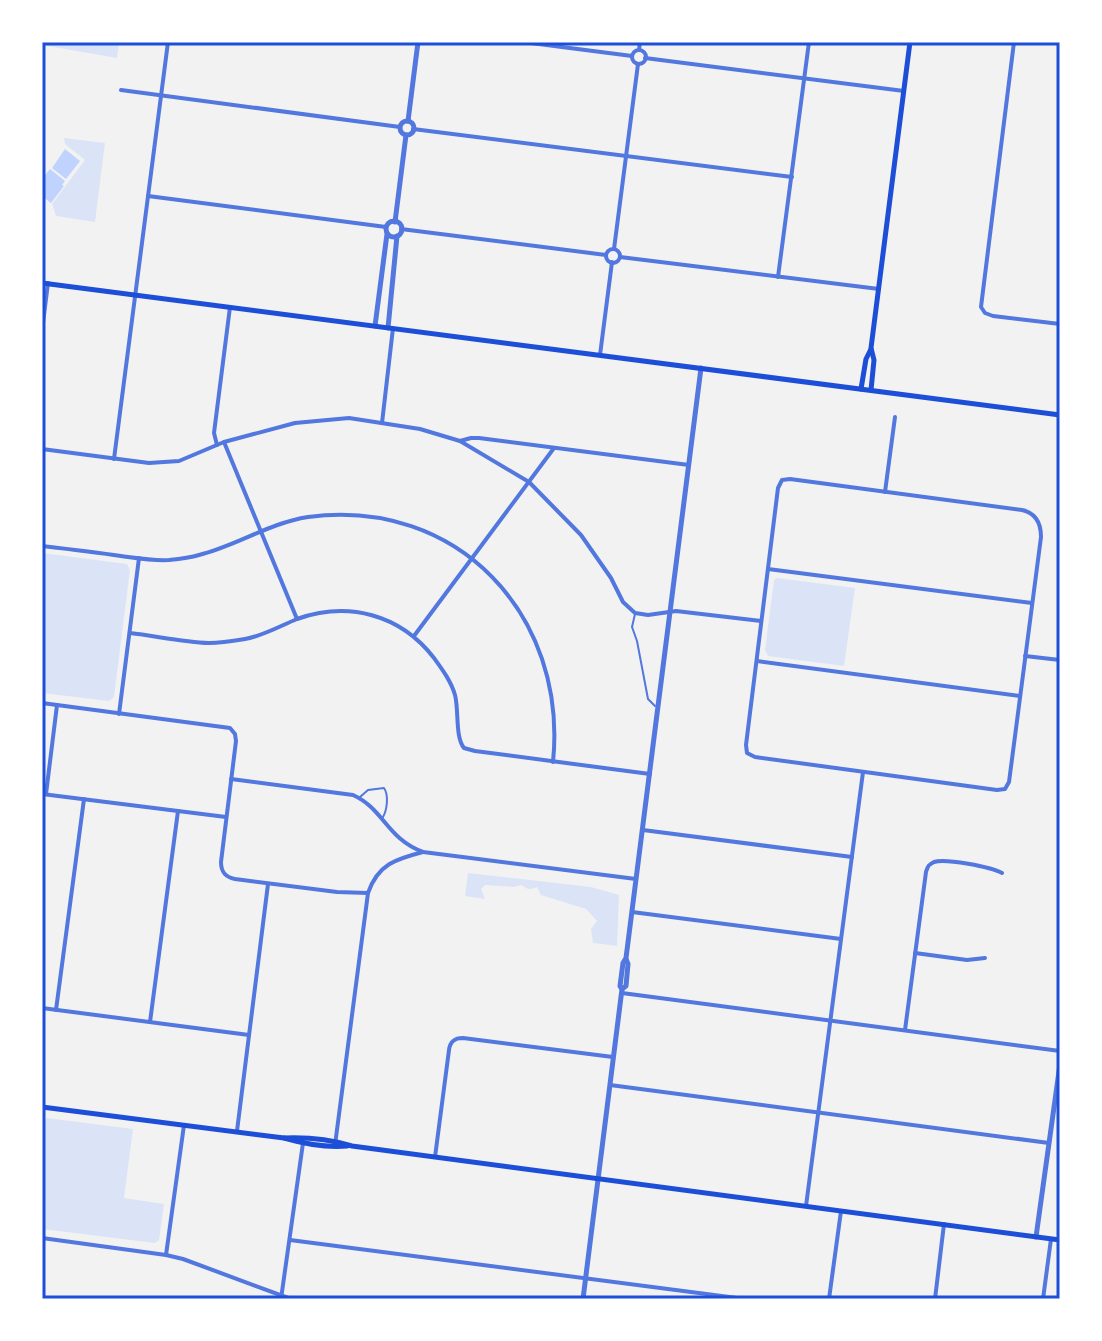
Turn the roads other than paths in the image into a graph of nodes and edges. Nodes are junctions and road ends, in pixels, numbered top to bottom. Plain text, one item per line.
1 (168, 42) edge
2 (418, 42) edge
3 (523, 42) edge
4 (640, 42) edge
5 (809, 42) edge
6 (910, 42) edge
7 (1014, 42) edge
8 (1052, 42) edge
9 (1060, 43) edge
10 (639, 50) junction
11 (632, 56) junction
12 (645, 58) junction
13 (638, 64) junction
14 (804, 79) junction
15 (121, 90) dead end
16 (904, 91) junction
17 (162, 96) junction
18 (408, 121) junction
19 (400, 127) junction
20 (413, 129) junction
21 (406, 135) junction
22 (626, 156) junction
23 (792, 177) junction
24 (148, 196) junction
25 (395, 222) junction
26 (401, 229) junction
27 (387, 230) junction
28 (397, 236) junction
29 (614, 249) junction
30 (606, 255) junction
31 (620, 257) junction
32 (612, 262) junction
33 (778, 277) junction
34 (45, 283) edge
35 (879, 289) junction
36 (136, 295) junction
37 (230, 307) junction
38 (1060, 324) edge
39 (375, 326) junction
40 (390, 328) junction
41 (42, 331) edge
42 (871, 348) junction
43 (600, 355) junction
44 (701, 368) junction
45 (861, 389) junction
46 (870, 390) junction
47 (1060, 415) edge
48 (895, 417) dead end
49 (382, 423) junction
50 (460, 441) junction
51 (224, 442) junction
52 (217, 445) junction
53 (554, 448) junction
54 (42, 449) edge
55 (114, 459) junction
56 (689, 465) junction
57 (529, 482) junction
58 (885, 492) junction
59 (261, 531) junction
60 (42, 546) edge
61 (139, 558) junction
62 (471, 559) junction
63 (768, 569) junction
64 (1032, 603) junction
65 (671, 612) junction
66 (635, 613) junction
67 (297, 619) junction
68 (762, 622) junction
69 (130, 633) junction
70 (414, 636) junction
71 (1025, 656) junction
72 (1060, 660) edge
73 (756, 661) junction
74 (1020, 696) junction
75 (42, 703) edge
76 (57, 705) junction
77 (658, 708) junction
78 (119, 714) junction
79 (553, 762) junction
80 (863, 771) junction
81 (650, 774) junction
82 (231, 779) junction
83 (44, 794) edge
84 (360, 798) junction
85 (84, 799) junction
86 (178, 811) junction
87 (226, 817) junction
88 (382, 819) junction
89 (643, 830) junction
90 (423, 852) junction
91 (852, 857) junction
92 (926, 858) dead end
93 (930, 864) junction
94 (1002, 873) dead end
95 (636, 879) junction
96 (268, 884) junction
97 (368, 893) junction
98 (632, 912) junction
99 (841, 939) junction
100 (915, 953) junction
101 (985, 958) dead end
102 (622, 991) junction
103 (42, 1008) edge
104 (56, 1010) junction
105 (831, 1021) junction
106 (150, 1022) junction
107 (905, 1030) junction
108 (249, 1035) junction
109 (1060, 1051) edge
110 (613, 1057) junction
111 (1060, 1064) edge
112 (610, 1085) junction
113 (42, 1107) edge
114 (819, 1112) junction
115 (184, 1125) junction
116 (237, 1131) junction
117 (304, 1140) junction
118 (1049, 1143) junction
119 (336, 1144) junction
120 (435, 1157) junction
121 (598, 1178) junction
122 (806, 1206) junction
123 (841, 1211) junction
124 (944, 1224) junction
125 (1036, 1237) junction
126 (42, 1238) edge
127 (1051, 1239) junction
128 (290, 1240) junction
129 (1060, 1240) edge
130 (166, 1255) junction
131 (586, 1278) junction
132 (282, 1297) edge
133 (291, 1299) edge
134 (583, 1299) edge
135 (745, 1299) edge
136 (829, 1299) edge
137 (935, 1299) edge
138 (1043, 1299) edge

1 - 17 street
2 - 18 street
3 - 11 street
4 - 10 street
5 - 14 street
6 - 16 main road
7 - 38 street
8 - 9 street
10 - 11 street
10 - 12 street
11 - 13 street
12 - 13 street
12 - 14 street
13 - 22 street
14 - 16 street
14 - 23 street
15 - 17 street
16 - 35 main road
17 - 19 street
17 - 24 street
18 - 19 street
18 - 20 street
19 - 21 street
20 - 21 street
20 - 22 street
21 - 25 street
22 - 23 street
22 - 29 street
23 - 33 street
24 - 27 street
24 - 36 street
25 - 26 street
25 - 27 street
26 - 28 street
26 - 30 street
27 - 28 street
27 - 39 street
28 - 40 street
29 - 30 street
29 - 31 street
30 - 32 street
31 - 32 street
31 - 33 street
32 - 43 street
33 - 35 street
34 - 36 main road
34 - 41 street
35 - 42 main road
36 - 37 main road
36 - 55 street
37 - 39 main road
37 - 52 street
39 - 40 main road
40 - 43 main road
40 - 49 street
42 - 45 main road
42 - 46 main road
43 - 44 main road
44 - 45 main road
44 - 56 street
45 - 46 main road
46 - 47 main road
48 - 58 street
49 - 50 street
49 - 51 street
50 - 53 street
50 - 57 street
51 - 52 street
51 - 59 street
52 - 55 street
53 - 56 street
53 - 57 street
54 - 55 street
56 - 65 street
57 - 62 street
57 - 66 street
58 - 63 street
58 - 64 street
59 - 61 street
59 - 62 street
59 - 67 street
60 - 61 street
61 - 69 street
62 - 70 street
62 - 79 street
63 - 64 street
63 - 68 street
64 - 71 street
65 - 66 street
65 - 68 street
65 - 77 street
66 - 77 lane
67 - 69 street
67 - 70 street
68 - 73 street
69 - 78 street
70 - 79 street
71 - 72 street
71 - 74 street
73 - 74 street
73 - 80 street
74 - 80 street
75 - 76 street
76 - 78 street
76 - 83 street
77 - 81 street
78 - 82 street
79 - 81 street
80 - 91 street
81 - 89 street
82 - 84 street
82 - 87 street
83 - 85 street
84 - 88 street
84 - 88 lane
85 - 86 street
85 - 104 street
86 - 87 street
86 - 106 street
87 - 96 street
88 - 90 street
89 - 91 street
89 - 95 street
90 - 95 street
90 - 97 street
91 - 99 street
92 - 93 street
93 - 94 street
93 - 100 street
95 - 98 street
96 - 97 street
96 - 108 street
97 - 119 street
98 - 99 street
98 - 102 street
99 - 105 street
100 - 101 street
100 - 107 street
102 - 105 street
102 - 110 street
103 - 104 street
104 - 106 street
105 - 107 street
105 - 114 street
106 - 108 street
107 - 109 street
108 - 116 street
110 - 112 street
110 - 120 street
111 - 118 street
112 - 114 street
112 - 121 street
113 - 115 main road
114 - 118 street
114 - 122 street
115 - 116 main road
115 - 130 street
116 - 117 main road
117 - 119 main road
117 - 128 street
118 - 125 street
119 - 120 main road
120 - 121 main road
121 - 122 main road
121 - 131 street
122 - 123 main road
123 - 124 main road
123 - 136 street
124 - 125 main road
124 - 137 street
125 - 127 main road
126 - 130 street
127 - 129 main road
127 - 138 street
128 - 131 street
128 - 132 street
130 - 132 street
131 - 134 street
131 - 135 street
132 - 133 street

